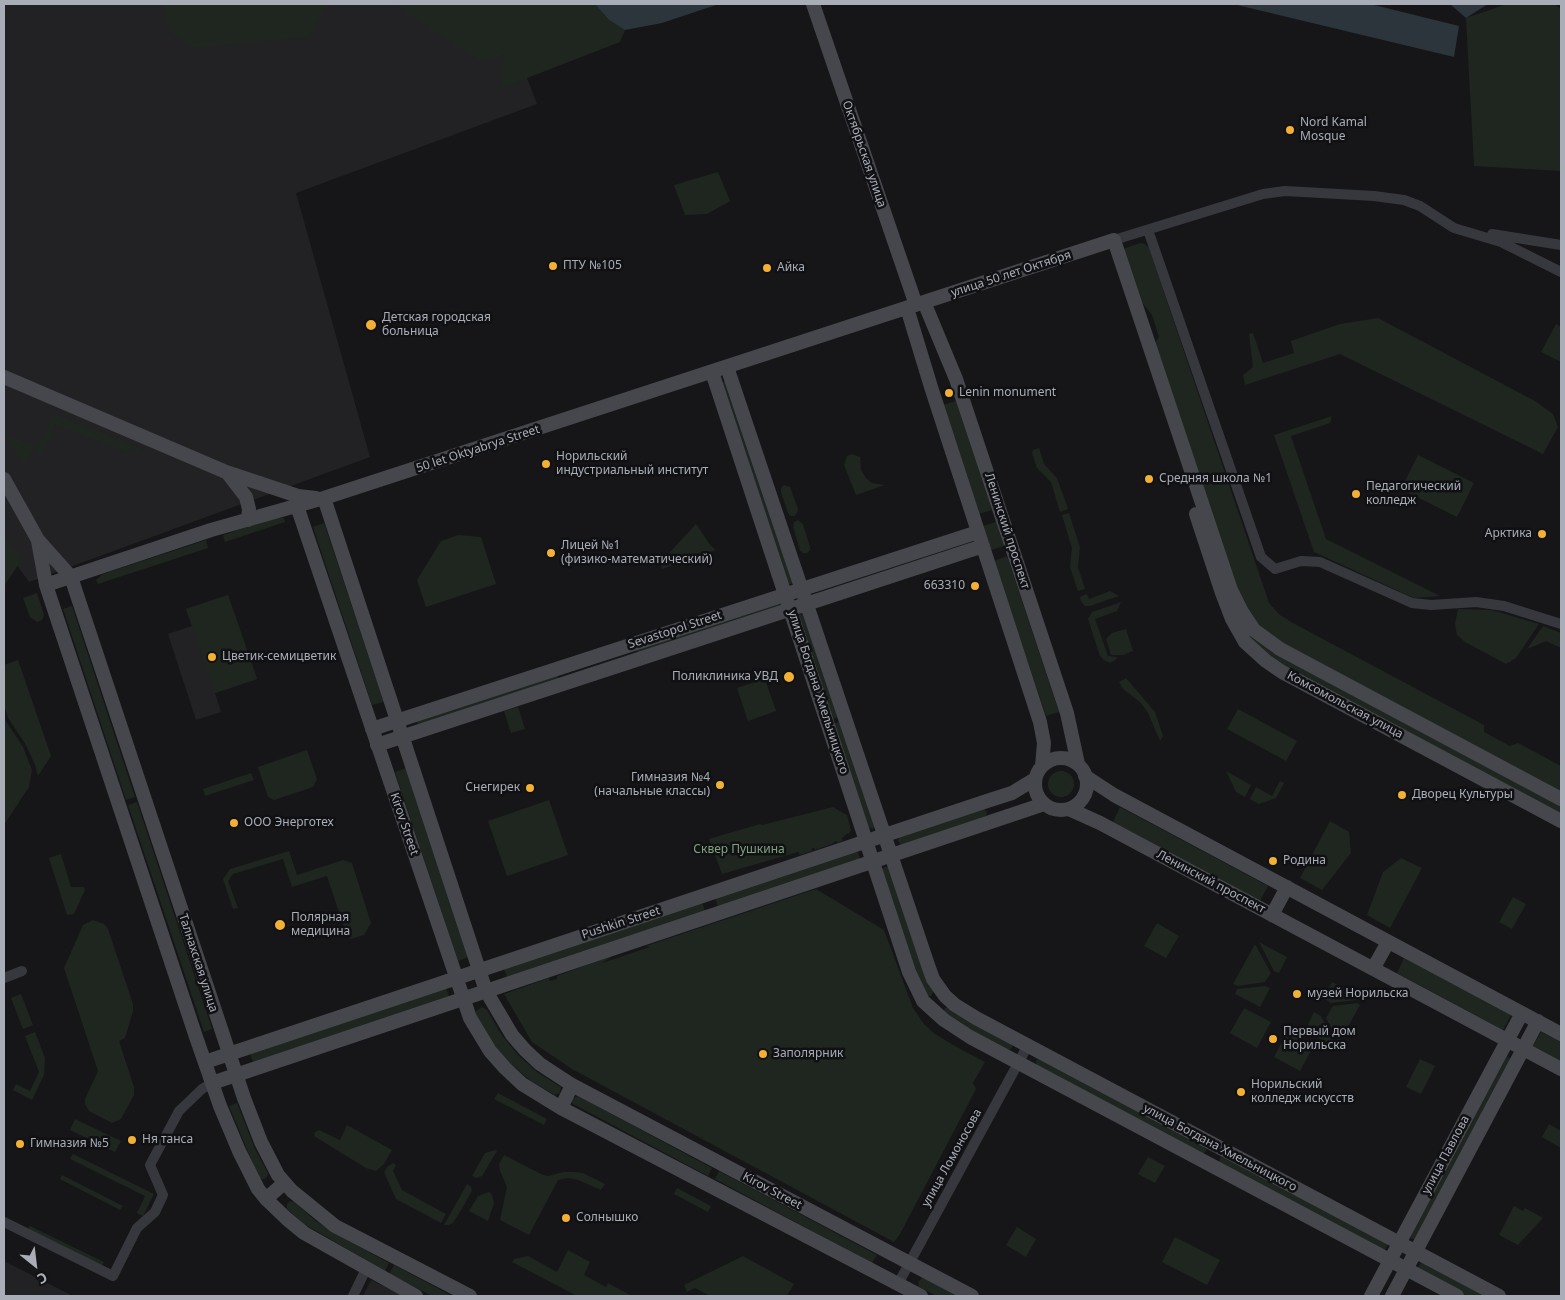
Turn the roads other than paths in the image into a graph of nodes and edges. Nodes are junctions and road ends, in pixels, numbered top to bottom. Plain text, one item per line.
1 (813, 4) edge
2 (1454, 228) junction
3 (1148, 230) junction
4 (1110, 242) junction
5 (1561, 245) edge
6 (1561, 272) edge
7 (916, 305) junction
8 (727, 367) junction
9 (712, 372) junction
10 (4, 377) edge
11 (226, 472) junction
12 (4, 479) edge
13 (324, 498) junction
14 (297, 506) junction
15 (248, 520) junction
16 (1204, 523) junction
17 (978, 532) junction
18 (38, 540) junction
19 (983, 546) junction
20 (71, 577) junction
21 (46, 585) junction
22 (801, 589) junction
23 (786, 594) junction
24 (806, 604) junction
25 (790, 609) junction
26 (1561, 624) edge
27 (628, 645) junction
28 (634, 661) junction
29 (559, 668) junction
30 (564, 684) junction
31 (397, 721) junction
32 (372, 729) junction
33 (402, 737) junction
34 (378, 745) junction
35 (1042, 766) junction
36 (1082, 770) junction
37 (1035, 779) junction
38 (1561, 799) edge
39 (1044, 804) junction
40 (1069, 809) junction
41 (1561, 821) edge
42 (884, 836) junction
43 (867, 841) junction
44 (891, 854) junction
45 (873, 860) junction
46 (1287, 888) junction
47 (1272, 915) junction
48 (1388, 942) junction
49 (1373, 968) junction
50 (22, 971) dead end
51 (480, 971) junction
52 (4, 978) edge
53 (456, 979) junction
54 (486, 991) junction
55 (945, 996) junction
56 (463, 999) junction
57 (930, 1009) junction
58 (1522, 1013) junction
59 (1538, 1022) junction
60 (1561, 1034) edge
61 (1508, 1040) junction
62 (1028, 1045) junction
63 (1524, 1049) junction
64 (229, 1054) junction
65 (205, 1062) junction
66 (1018, 1063) junction
67 (1561, 1069) edge
68 (236, 1075) junction
69 (212, 1083) junction
70 (572, 1085) junction
71 (561, 1108) junction
72 (284, 1183) junction
73 (266, 1199) junction
74 (4, 1222) edge
75 (1399, 1243) junction
76 (1415, 1252) junction
77 (1390, 1260) junction
78 (909, 1263) junction
79 (366, 1269) junction
80 (1406, 1269) junction
81 (898, 1284) junction
82 (353, 1296) edge
83 (416, 1296) edge
84 (470, 1296) edge
85 (921, 1296) edge
86 (972, 1296) edge
87 (1371, 1296) edge
88 (1392, 1296) edge
89 (1458, 1296) edge
90 (1499, 1296) edge

1 - 7 street, Октябрьская улица
2 - 3 street
2 - 5 street
2 - 6 street
3 - 4 street
3 - 26 street
4 - 7 street, улица 50 лет Октября
4 - 16 street, Комсомольская улица
7 - 8 street, 50 let Oktyabrya Street
7 - 17 street
7 - 36 street, Ленинский проспект
8 - 9 street, 50 let Oktyabrya Street
8 - 22 street, улица Богдана Хмельницкого
9 - 13 street, 50 let Oktyabrya Street
9 - 23 street, улица Богдана Хмельницкого
10 - 11 street
11 - 13 street
11 - 15 street
12 - 18 street, Талнахская улица
13 - 14 street, 50 let Oktyabrya Street
13 - 31 street, Kirov Street
14 - 15 street, 50 let Oktyabrya Street
14 - 32 street, Kirov Street
15 - 20 street, 50 let Oktyabrya Street
16 - 38 street, Комсомольская улица
16 - 41 street, Комсомольская улица
17 - 19 street
17 - 22 street, Sevastopol Street
18 - 20 street, Талнахская улица
18 - 21 street, Талнахская улица
19 - 24 street, Sevastopol Street
19 - 35 street
20 - 21 street, 50 let Oktyabrya Street
20 - 64 street, Талнахская улица
21 - 65 street, Талнахская улица
22 - 23 street, Sevastopol Street
22 - 24 street, улица Богдана Хмельницкого
23 - 25 street, улица Богдана Хмельницкого
23 - 27 street, Sevastopol Street
24 - 25 street, Sevastopol Street
24 - 42 street, улица Богдана Хмельницкого
25 - 28 street, Sevastopol Street
25 - 43 street, улица Богдана Хмельницкого
27 - 28 street
27 - 29 street, Sevastopol Street
28 - 30 street, Sevastopol Street
29 - 30 street
29 - 31 street, Sevastopol Street
30 - 33 street, Sevastopol Street
31 - 32 street, Sevastopol Street
31 - 33 street, Kirov Street
32 - 34 street, Kirov Street
33 - 34 street, Sevastopol Street
33 - 51 street, Kirov Street
34 - 53 street, Kirov Street
35 - 36 street
35 - 37 street
36 - 40 street
36 - 46 street
37 - 39 street
37 - 42 street, Pushkin Street
39 - 40 street
39 - 44 street, Pushkin Street
40 - 47 street, Ленинский проспект
42 - 43 street, Pushkin Street
42 - 44 street, улица Богдана Хмельницкого
43 - 45 street, улица Богдана Хмельницкого
43 - 51 street, Pushkin Street
44 - 45 street, Pushkin Street
44 - 55 street, улица Богдана Хмельницкого
45 - 54 street, Pushkin Street
45 - 57 street, улица Богдана Хмельницкого
46 - 47 street, Ленинский проспект
46 - 48 street
47 - 49 street, Ленинский проспект
48 - 49 street
48 - 58 street
49 - 61 street, Ленинский проспект
50 - 52 street
51 - 53 street, Pushkin Street
51 - 54 street, Kirov Street
53 - 56 street, Kirov Street
53 - 64 street, Pushkin Street
54 - 56 street, Pushkin Street
54 - 70 street, Kirov Street
55 - 57 street
55 - 62 street, улица Богдана Хмельницкого
56 - 68 street, Pushkin Street
56 - 71 street, Kirov Street
57 - 66 street, улица Богдана Хмельницкого
58 - 59 street
58 - 61 street, улица Павлова
59 - 60 street
59 - 63 street, улица Павлова
61 - 63 street, Ленинский проспект
61 - 75 street, улица Павлова
62 - 66 street, улица Ломоносова
62 - 75 street, улица Богдана Хмельницкого
63 - 67 street, Ленинский проспект
63 - 76 street, улица Павлова
64 - 65 street, Pushkin Street
64 - 68 street, Талнахская улица
65 - 69 street, Талнахская улица
66 - 77 street, улица Богдана Хмельницкого
66 - 78 street, улица Ломоносова
68 - 69 street, Pushkin Street
68 - 72 street, Талнахская улица
69 - 73 street, Талнахская улица
69 - 74 street
70 - 71 street
70 - 78 street, Kirov Street
71 - 81 street, Kirov Street
72 - 73 street
72 - 84 street, Талнахская улица
73 - 79 street, Талнахская улица
75 - 76 street, улица Богдана Хмельницкого
75 - 77 street, улица Павлова
76 - 80 street, улица Павлова
76 - 90 street, улица Богдана Хмельницкого
77 - 80 street, улица Богдана Хмельницкого
77 - 87 street, улица Павлова
78 - 81 street, улица Ломоносова
78 - 86 street, Kirov Street
79 - 82 street
79 - 83 street, Талнахская улица
80 - 88 street, улица Павлова
80 - 89 street, улица Богдана Хмельницкого
81 - 85 street, Kirov Street

